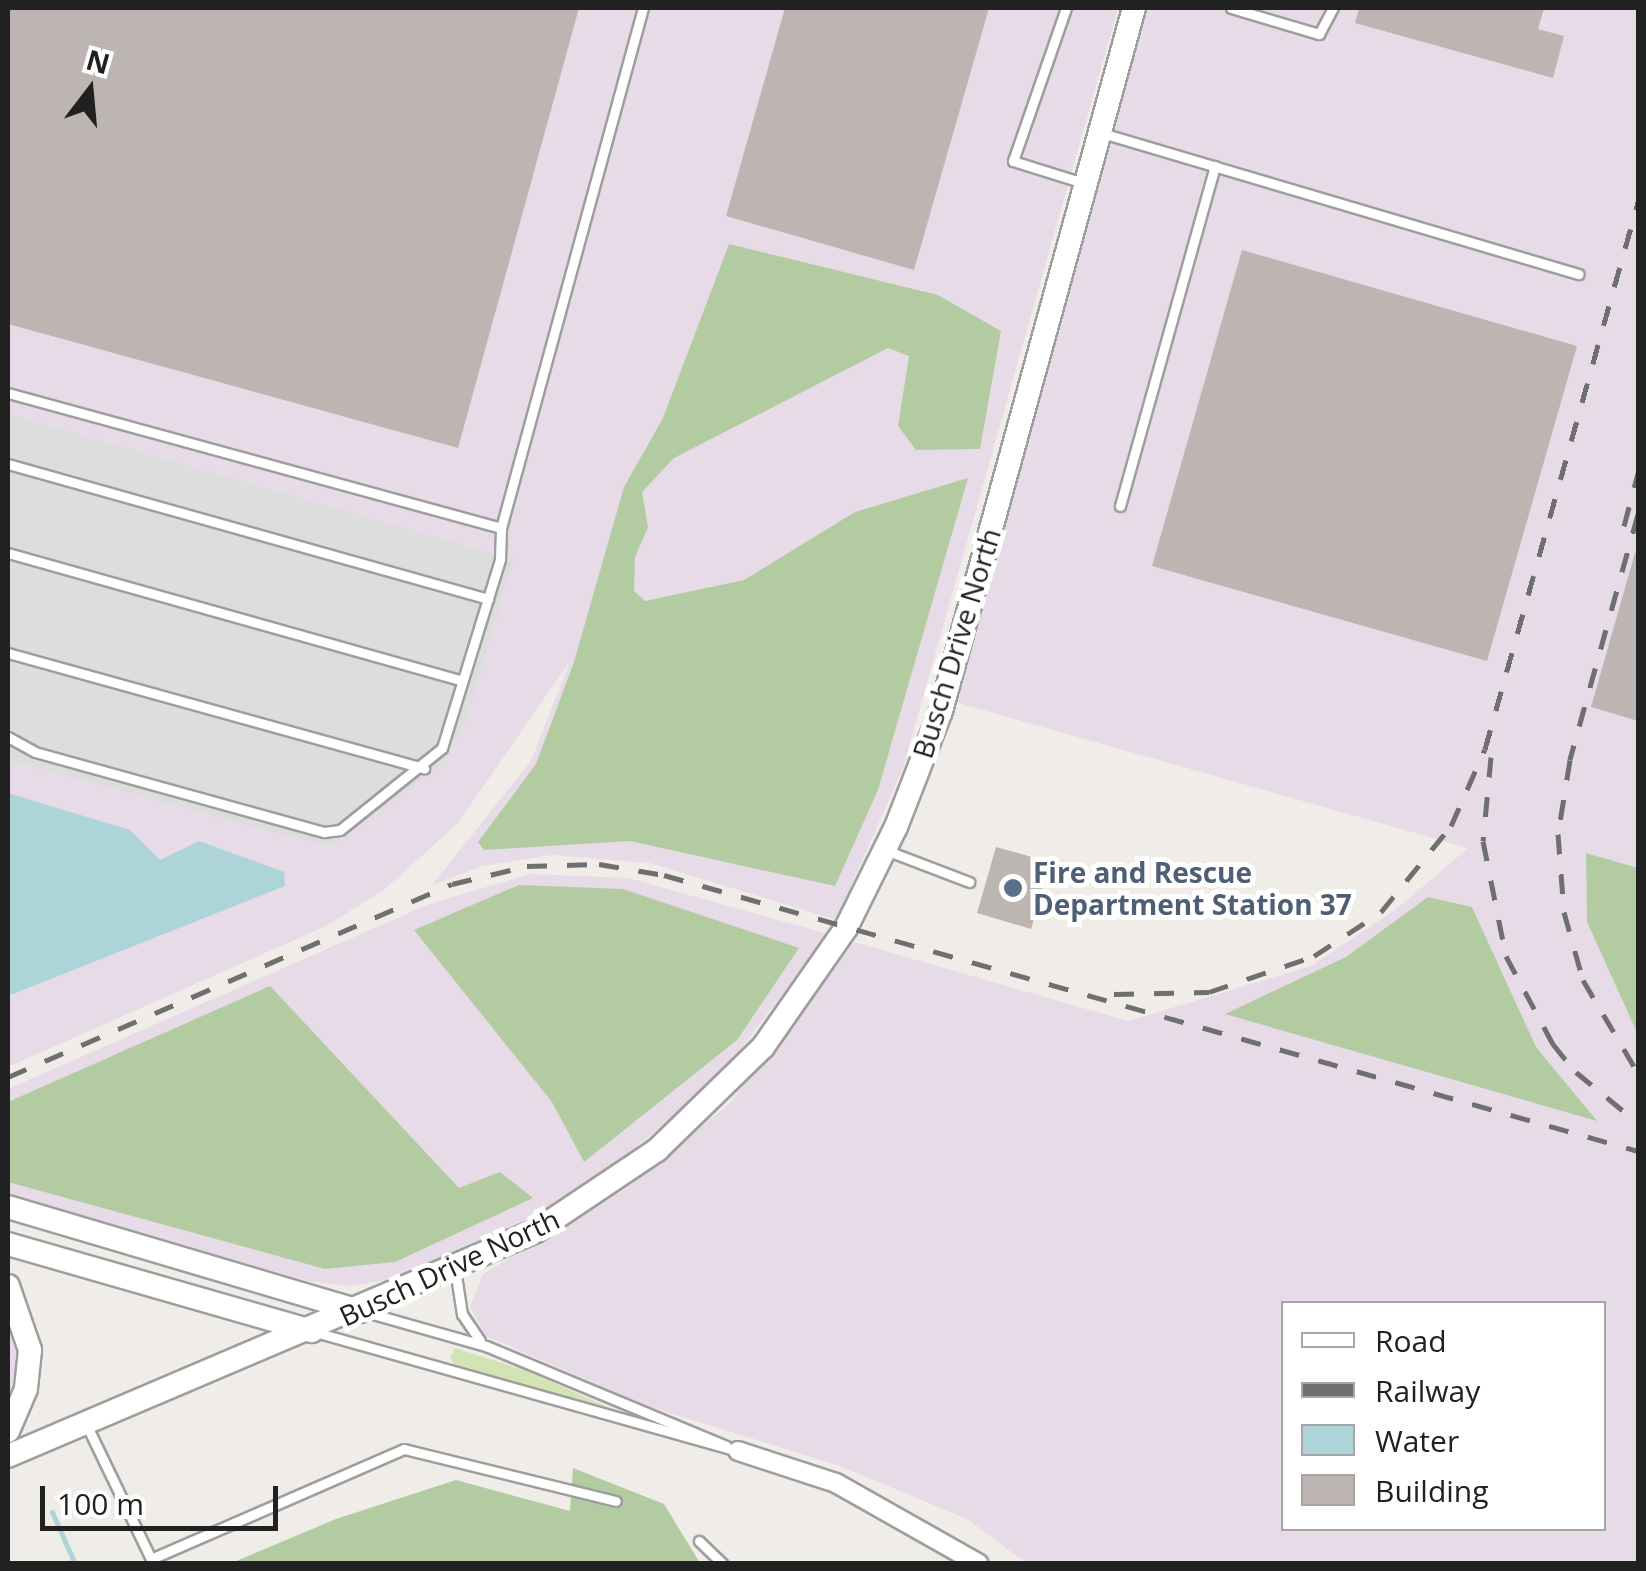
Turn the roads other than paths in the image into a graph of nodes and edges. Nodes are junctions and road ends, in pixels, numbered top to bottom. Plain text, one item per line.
1 (643, 8) edge
2 (1066, 8) edge
3 (1134, 8) edge
4 (1230, 8) edge
5 (1333, 8) edge
6 (1100, 133) junction
7 (1215, 166) junction
8 (1086, 184) junction
9 (1580, 274) dead end
10 (8, 393) edge
11 (8, 464) edge
12 (1120, 506) dead end
13 (501, 528) junction
14 (8, 553) edge
15 (488, 600) junction
16 (8, 653) edge
17 (462, 681) junction
18 (8, 737) edge
19 (424, 768) junction
20 (885, 850) junction
21 (969, 882) dead end
22 (8, 1206) edge
23 (8, 1244) edge
24 (455, 1268) junction
25 (8, 1286) edge
26 (360, 1311) junction
27 (312, 1331) junction
28 (486, 1346) junction
29 (86, 1424) junction
30 (8, 1431) edge
31 (738, 1451) junction
32 (8, 1456) edge
33 (616, 1501) dead end
34 (699, 1540) dead end
35 (958, 1558) edge
36 (723, 1564) edge
37 (979, 1564) edge

1 - 13 lane
2 - 8 lane
3 - 6 street, Busch Drive North
4 - 5 lane
6 - 7 lane
6 - 8 street, Busch Drive North
7 - 9 lane
7 - 12 lane
8 - 20 street, Busch Drive North
10 - 13 lane
11 - 15 lane
13 - 15 lane
14 - 17 lane
15 - 17 lane
16 - 19 lane
17 - 19 lane
18 - 19 lane
20 - 21 lane
20 - 24 street, Busch Drive North
22 - 26 street
23 - 27 street
24 - 26 street, Busch Drive North
24 - 28 lane
25 - 30 street
26 - 27 street, Busch Drive North
26 - 28 lane
27 - 29 street, Busch Drive North
27 - 31 lane
28 - 31 lane
29 - 32 street, Busch Drive North
29 - 33 lane
31 - 35 street
34 - 36 lane
35 - 37 street

